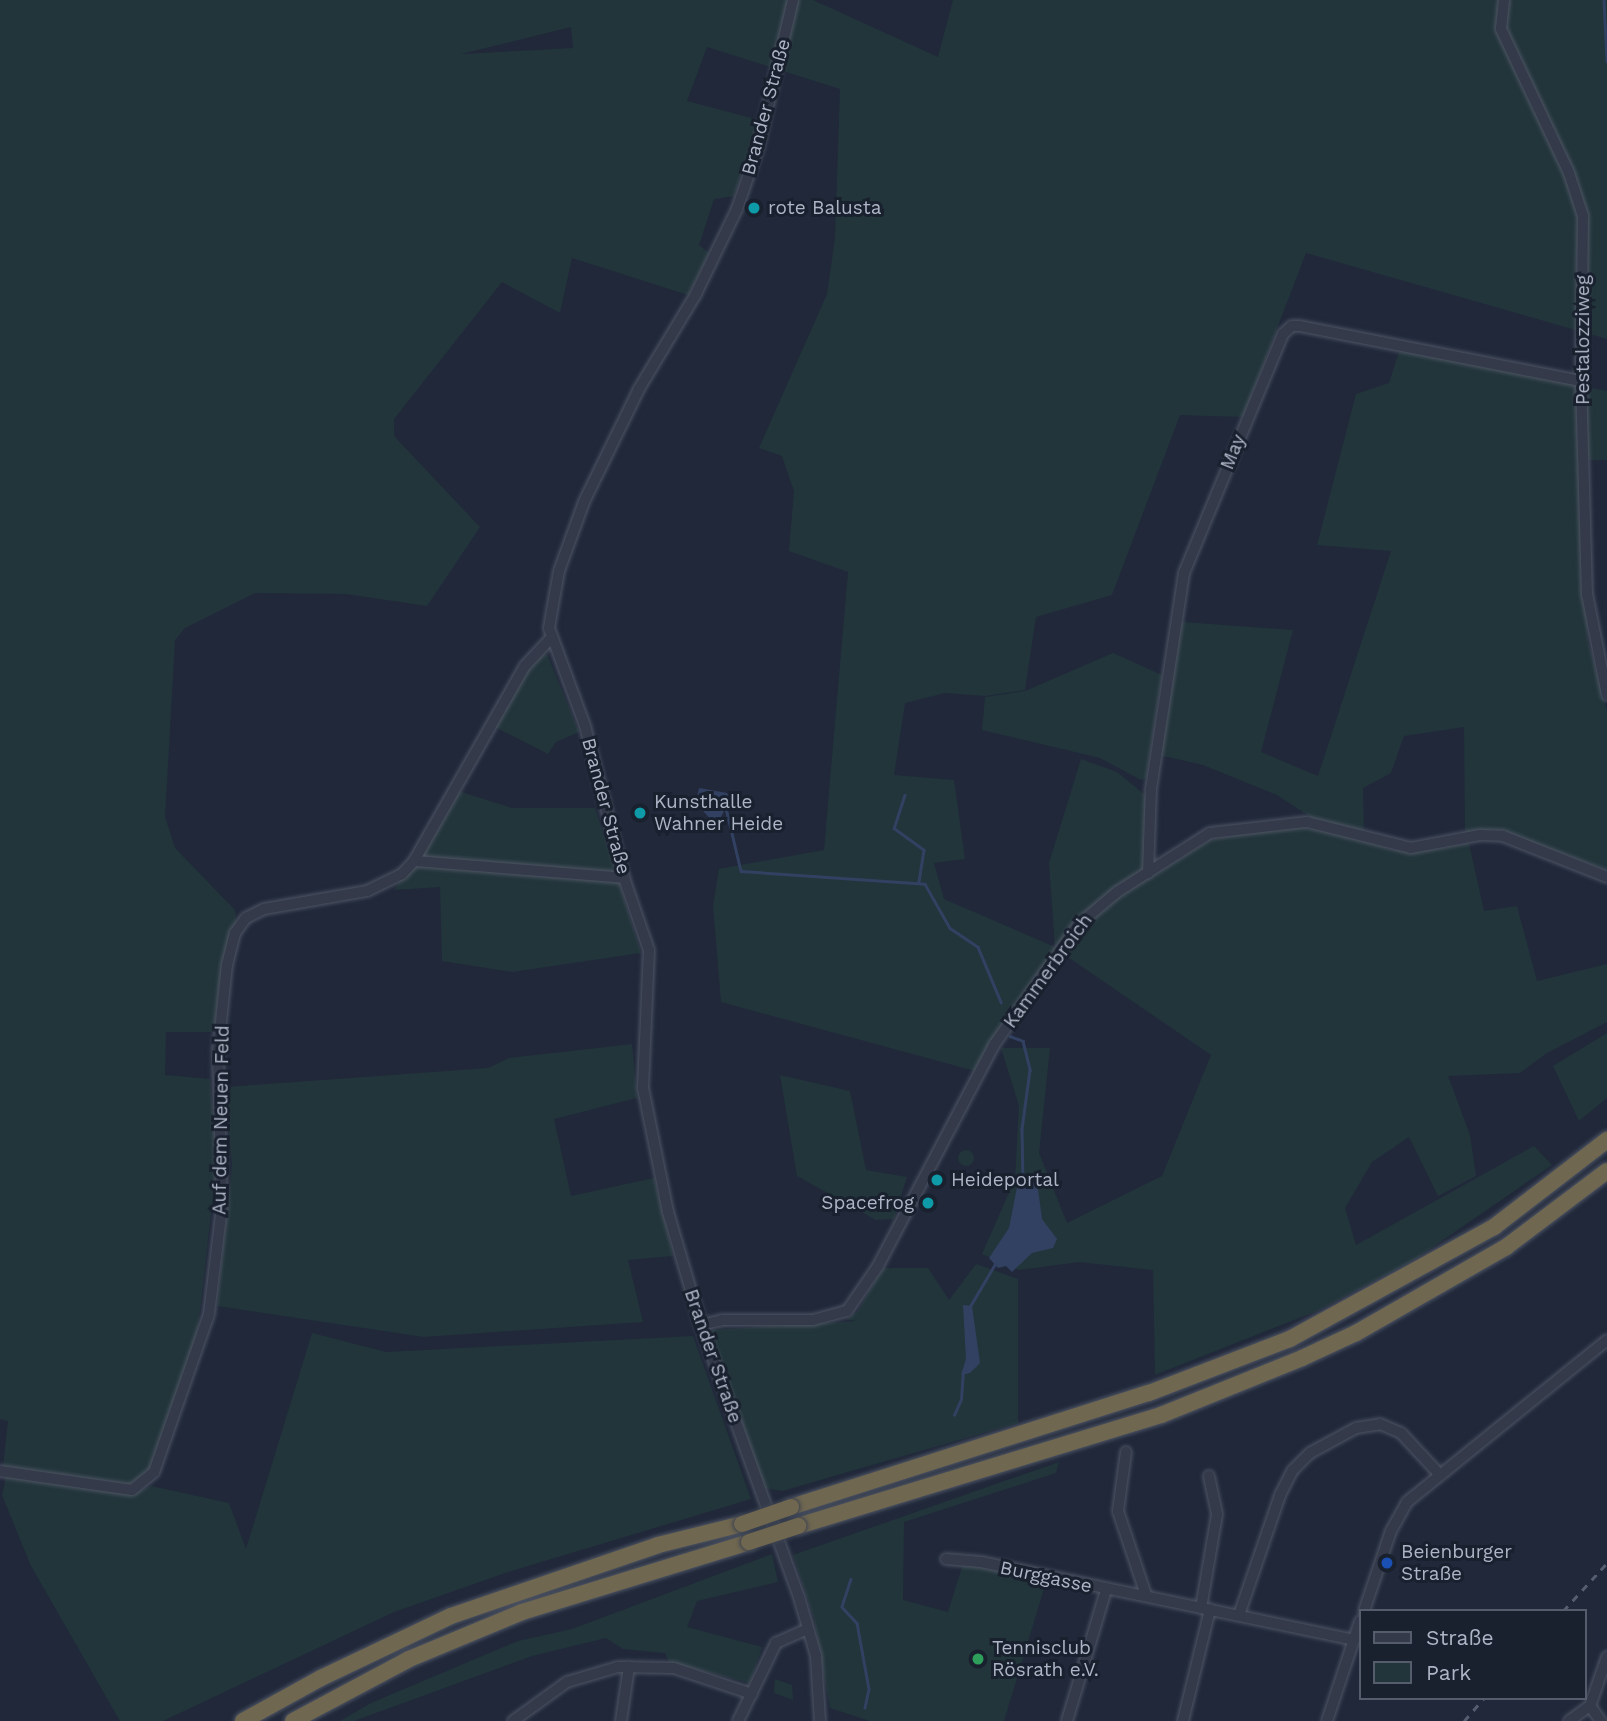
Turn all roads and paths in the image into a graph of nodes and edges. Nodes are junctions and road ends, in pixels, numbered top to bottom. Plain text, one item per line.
1 (793, 0) edge
2 (1504, 0) edge
3 (1581, 381) junction
4 (551, 638) junction
5 (1607, 695) edge
6 (414, 861) junction
7 (1148, 873) junction
8 (1607, 877) edge
9 (624, 878) junction
10 (1607, 1140) edge
11 (1607, 1171) edge
12 (701, 1325) junction
13 (1607, 1340) edge
14 (1126, 1452) dead end
15 (0, 1471) edge
16 (1440, 1475) junction
17 (1209, 1476) dead end
18 (946, 1559) dead end
19 (1106, 1590) junction
20 (1146, 1595) junction
21 (1205, 1609) junction
22 (1365, 1609) edge
23 (1239, 1615) junction
24 (1358, 1627) edge
25 (808, 1629) junction
26 (1354, 1640) junction
27 (1607, 1657) edge
28 (629, 1667) junction
29 (751, 1694) junction
30 (1590, 1706) junction
31 (243, 1721) edge
32 (293, 1721) edge
33 (513, 1721) edge
34 (621, 1721) edge
35 (738, 1721) edge
36 (820, 1721) edge
37 (1067, 1721) edge
38 (1182, 1721) edge
39 (1328, 1721) edge
40 (1569, 1721) edge
41 (1601, 1721) edge

1 - 4 street, Brander Straße
2 - 3 street, Pestalozziweg
3 - 5 street, Pestalozziweg
3 - 7 street, May
4 - 6 street, Auf dem Neuen Feld
4 - 9 street, Brander Straße
6 - 9 street
6 - 15 street, Auf dem Neuen Feld
7 - 8 street, Kammerbroich
7 - 12 street, Kammerbroich
9 - 12 street, Brander Straße
10 - 31 highway, bridge
11 - 32 highway, bridge
12 - 25 street, Brander Straße
13 - 16 street
14 - 20 street
16 - 22 street
16 - 23 street
17 - 21 street
18 - 19 street, Burggasse
19 - 20 street, Burggasse
19 - 37 street
20 - 21 street, Burggasse
21 - 23 street, Burggasse
21 - 38 street
23 - 26 street, Burggasse
24 - 26 street
25 - 29 street
25 - 36 street, Brander Straße
26 - 39 street
27 - 30 street
28 - 29 street
28 - 33 street
28 - 34 street
29 - 35 street
30 - 40 street
30 - 41 street

